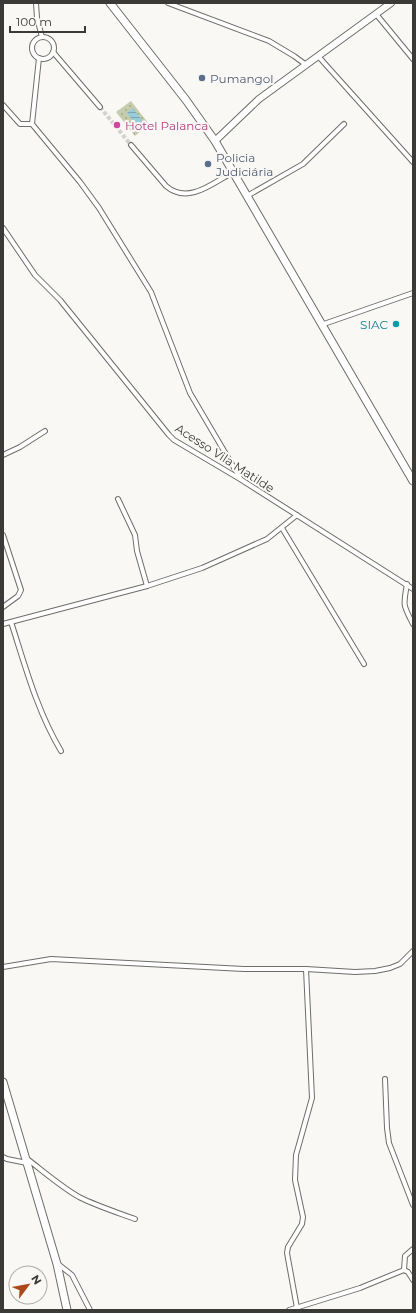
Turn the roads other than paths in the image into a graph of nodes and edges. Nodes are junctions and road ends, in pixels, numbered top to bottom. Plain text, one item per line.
1 (36, 3) edge
2 (110, 3) edge
3 (168, 3) edge
4 (391, 3) edge
5 (376, 14) junction
6 (42, 37) junction
7 (53, 52) junction
8 (318, 56) junction
9 (39, 58) junction
10 (413, 59) edge
11 (306, 64) junction
12 (3, 105) edge
13 (100, 107) tunnel mouth
14 (32, 124) junction
15 (344, 124) dead end
16 (215, 140) junction
17 (131, 145) tunnel mouth
18 (413, 162) edge
19 (233, 172) junction
20 (247, 196) junction
21 (3, 228) edge
22 (413, 293) edge
23 (321, 325) junction
24 (45, 431) dead end
25 (3, 455) edge
26 (240, 479) junction
27 (413, 481) edge
28 (118, 499) dead end
29 (297, 515) junction
30 (282, 528) junction
31 (3, 535) edge
32 (407, 584) junction
33 (147, 586) junction
34 (413, 589) edge
35 (3, 607) edge
36 (11, 622) junction
37 (3, 624) edge
38 (413, 624) edge
39 (364, 664) dead end
40 (61, 751) dead end
41 (413, 951) edge
42 (3, 967) edge
43 (306, 969) junction
44 (385, 1078) dead end
45 (3, 1082) edge
46 (3, 1156) edge
47 (27, 1160) junction
48 (413, 1205) edge
49 (135, 1219) dead end
50 (413, 1249) edge
51 (57, 1264) junction
52 (404, 1270) junction
53 (413, 1280) edge
54 (297, 1308) junction
55 (67, 1310) edge
56 (90, 1310) edge
57 (289, 1310) edge

1 - 6 street
2 - 16 main road
3 - 11 street
4 - 5 street
5 - 8 street
5 - 10 street
6 - 7 street
6 - 9 street
7 - 9 street
7 - 13 street
8 - 11 street
8 - 18 street
9 - 14 street
11 - 16 street
12 - 14 street
14 - 26 street
15 - 20 street
16 - 19 main road
17 - 19 street
19 - 20 main road
20 - 23 main road
21 - 26 street, Acesso Vila Matilde
22 - 23 street
23 - 27 main road
24 - 25 street
26 - 29 street, Acesso Vila Matilde
28 - 33 street
29 - 30 street
29 - 32 street, Acesso Vila Matilde
30 - 33 street
30 - 39 street
31 - 35 street
32 - 34 street, Acesso Vila Matilde
32 - 38 street
33 - 36 street
36 - 37 street
36 - 40 street
41 - 43 street
42 - 43 street
43 - 54 street
44 - 48 street
45 - 47 main road
46 - 47 street
47 - 49 street
47 - 51 main road
50 - 52 street
51 - 55 main road
51 - 56 street
52 - 53 street
52 - 54 street
54 - 57 street

